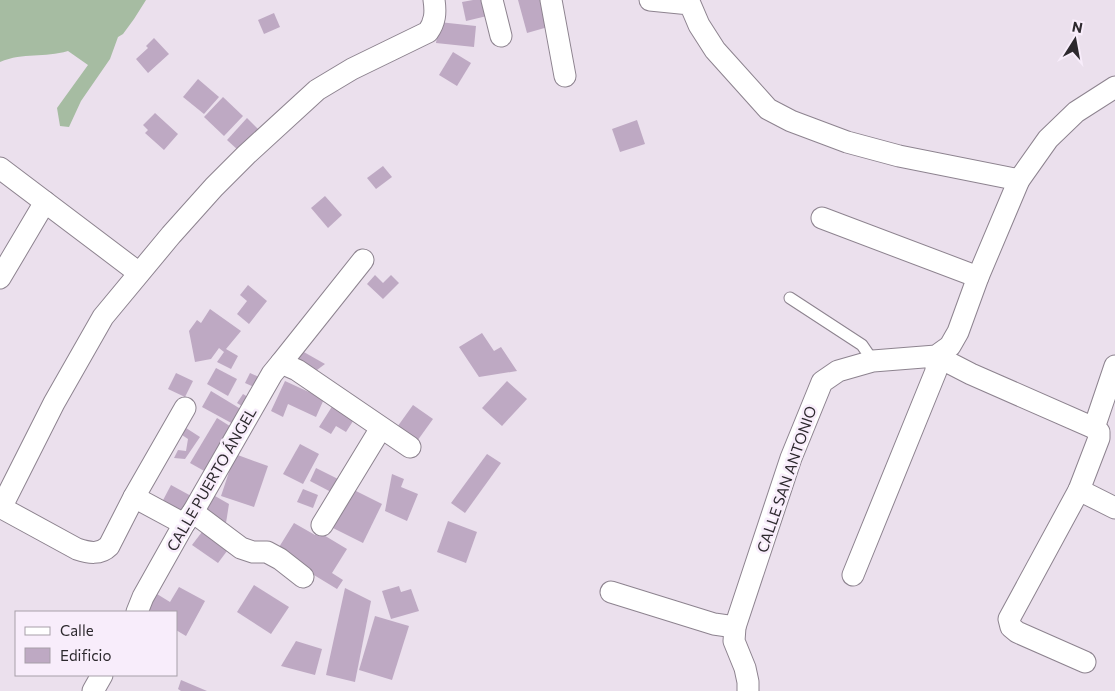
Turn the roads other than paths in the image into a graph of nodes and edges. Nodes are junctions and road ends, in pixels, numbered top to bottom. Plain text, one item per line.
1 (434, 0) edge
2 (492, 0) edge
3 (551, 0) edge
4 (650, 0) edge
5 (690, 2) edge
6 (501, 36) dead end
7 (565, 76) dead end
8 (1115, 86) edge
9 (0, 168) edge
10 (1018, 180) junction
11 (46, 202) junction
12 (822, 218) dead end
13 (363, 260) dead end
14 (139, 273) junction
15 (978, 277) junction
16 (0, 278) edge
17 (790, 298) dead end
18 (936, 356) junction
19 (873, 360) junction
20 (1115, 366) edge
21 (289, 367) junction
22 (185, 408) dead end
23 (381, 428) junction
24 (1094, 428) junction
25 (410, 447) dead end
26 (1079, 490) junction
27 (134, 497) junction
28 (1, 507) edge
29 (1115, 508) edge
30 (189, 518) junction
31 (322, 525) dead end
32 (853, 574) dead end
33 (303, 577) dead end
34 (611, 592) dead end
35 (137, 611) edge
36 (735, 627) junction
37 (1085, 662) dead end
38 (101, 676) edge
39 (93, 691) edge
40 (748, 691) edge

1 - 14 street
2 - 6 street
3 - 7 street
4 - 5 street
5 - 10 street
8 - 10 street
9 - 11 street
10 - 15 street
11 - 14 street
11 - 16 street
12 - 15 street
13 - 21 street, CALLE PUERTO ÁNGEL
14 - 28 street
15 - 18 street
17 - 19 lane
18 - 19 street, CALLE SAN ANTONIO
18 - 24 street
18 - 32 street
19 - 36 street, CALLE SAN ANTONIO
20 - 24 street
21 - 23 street
21 - 30 street, CALLE PUERTO ÁNGEL
22 - 27 street
23 - 25 street
23 - 31 street
24 - 26 street
26 - 29 street
26 - 37 street
27 - 28 street
27 - 30 street
30 - 33 street
30 - 35 street, CALLE PUERTO ÁNGEL
34 - 36 street
36 - 40 street, CALLE SAN ANTONIO
38 - 39 street

